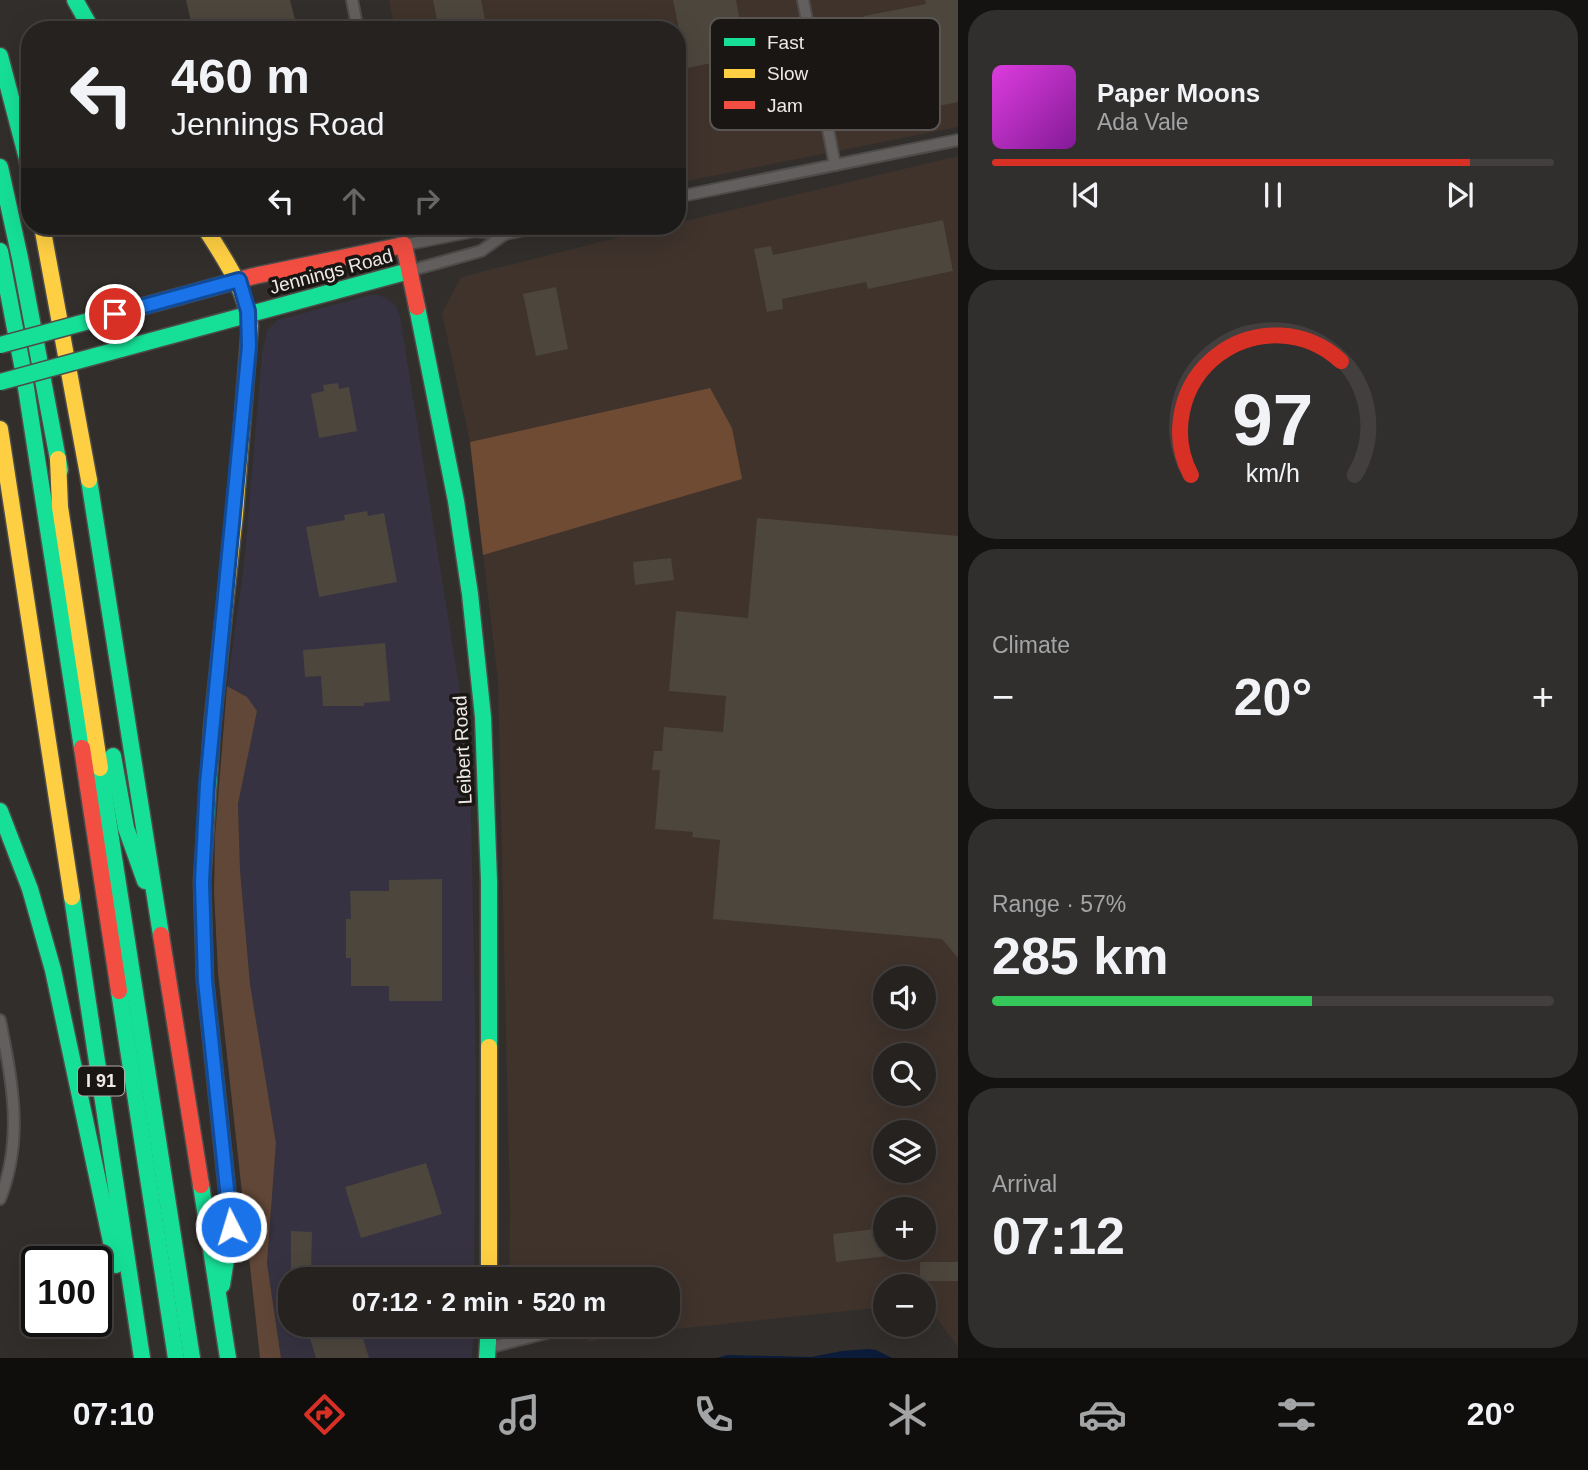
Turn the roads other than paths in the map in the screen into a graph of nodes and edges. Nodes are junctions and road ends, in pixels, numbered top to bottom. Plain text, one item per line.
1 (75, 0) edge
2 (352, 0) edge
3 (803, 0) edge
4 (806, 18) edge
5 (87, 21) edge
6 (356, 21) edge
7 (0, 56) edge
8 (828, 130) edge
9 (21, 136) edge
10 (958, 140) edge
11 (835, 165) junction
12 (0, 167) edge
13 (686, 195) edge
14 (44, 235) edge
15 (210, 235) edge
16 (402, 235) edge
17 (455, 235) edge
18 (504, 235) edge
19 (404, 245) junction
20 (0, 251) edge
21 (409, 271) junction
22 (239, 280) junction
23 (249, 314) junction
24 (0, 345) edge
25 (0, 382) edge
26 (0, 429) edge
27 (58, 459) junction
28 (0, 811) edge
29 (159, 911) junction
30 (0, 1020) edge
31 (0, 1199) edge
32 (489, 1267) edge
33 (219, 1299) junction
34 (135, 1307) junction
35 (538, 1337) edge
36 (487, 1353) edge
37 (142, 1358) edge
38 (176, 1358) edge
39 (192, 1358) edge
40 (229, 1358) edge

1 - 5 main road
2 - 6 street
3 - 4 street
7 - 9 main road
8 - 11 street
10 - 11 street
11 - 13 street
12 - 27 main road
14 - 29 main road
15 - 22 main road
16 - 19 street, Leibert Road
17 - 19 street, Jennings Road
18 - 21 street, Jennings Road
19 - 21 main road, Leibert Road
19 - 22 main road, Jennings Road
20 - 38 main road
21 - 23 main road, Jennings Road
21 - 32 main road, Leibert Road
22 - 23 main road
22 - 24 main road, Jennings Road, bridge
23 - 25 main road, Jennings Road, bridge
23 - 33 main road
26 - 34 main road, I 91
27 - 29 main road
27 - 39 main road
28 - 34 main road
29 - 33 main road
30 - 31 street
33 - 40 main road
34 - 37 main road, I 91
35 - 36 street

